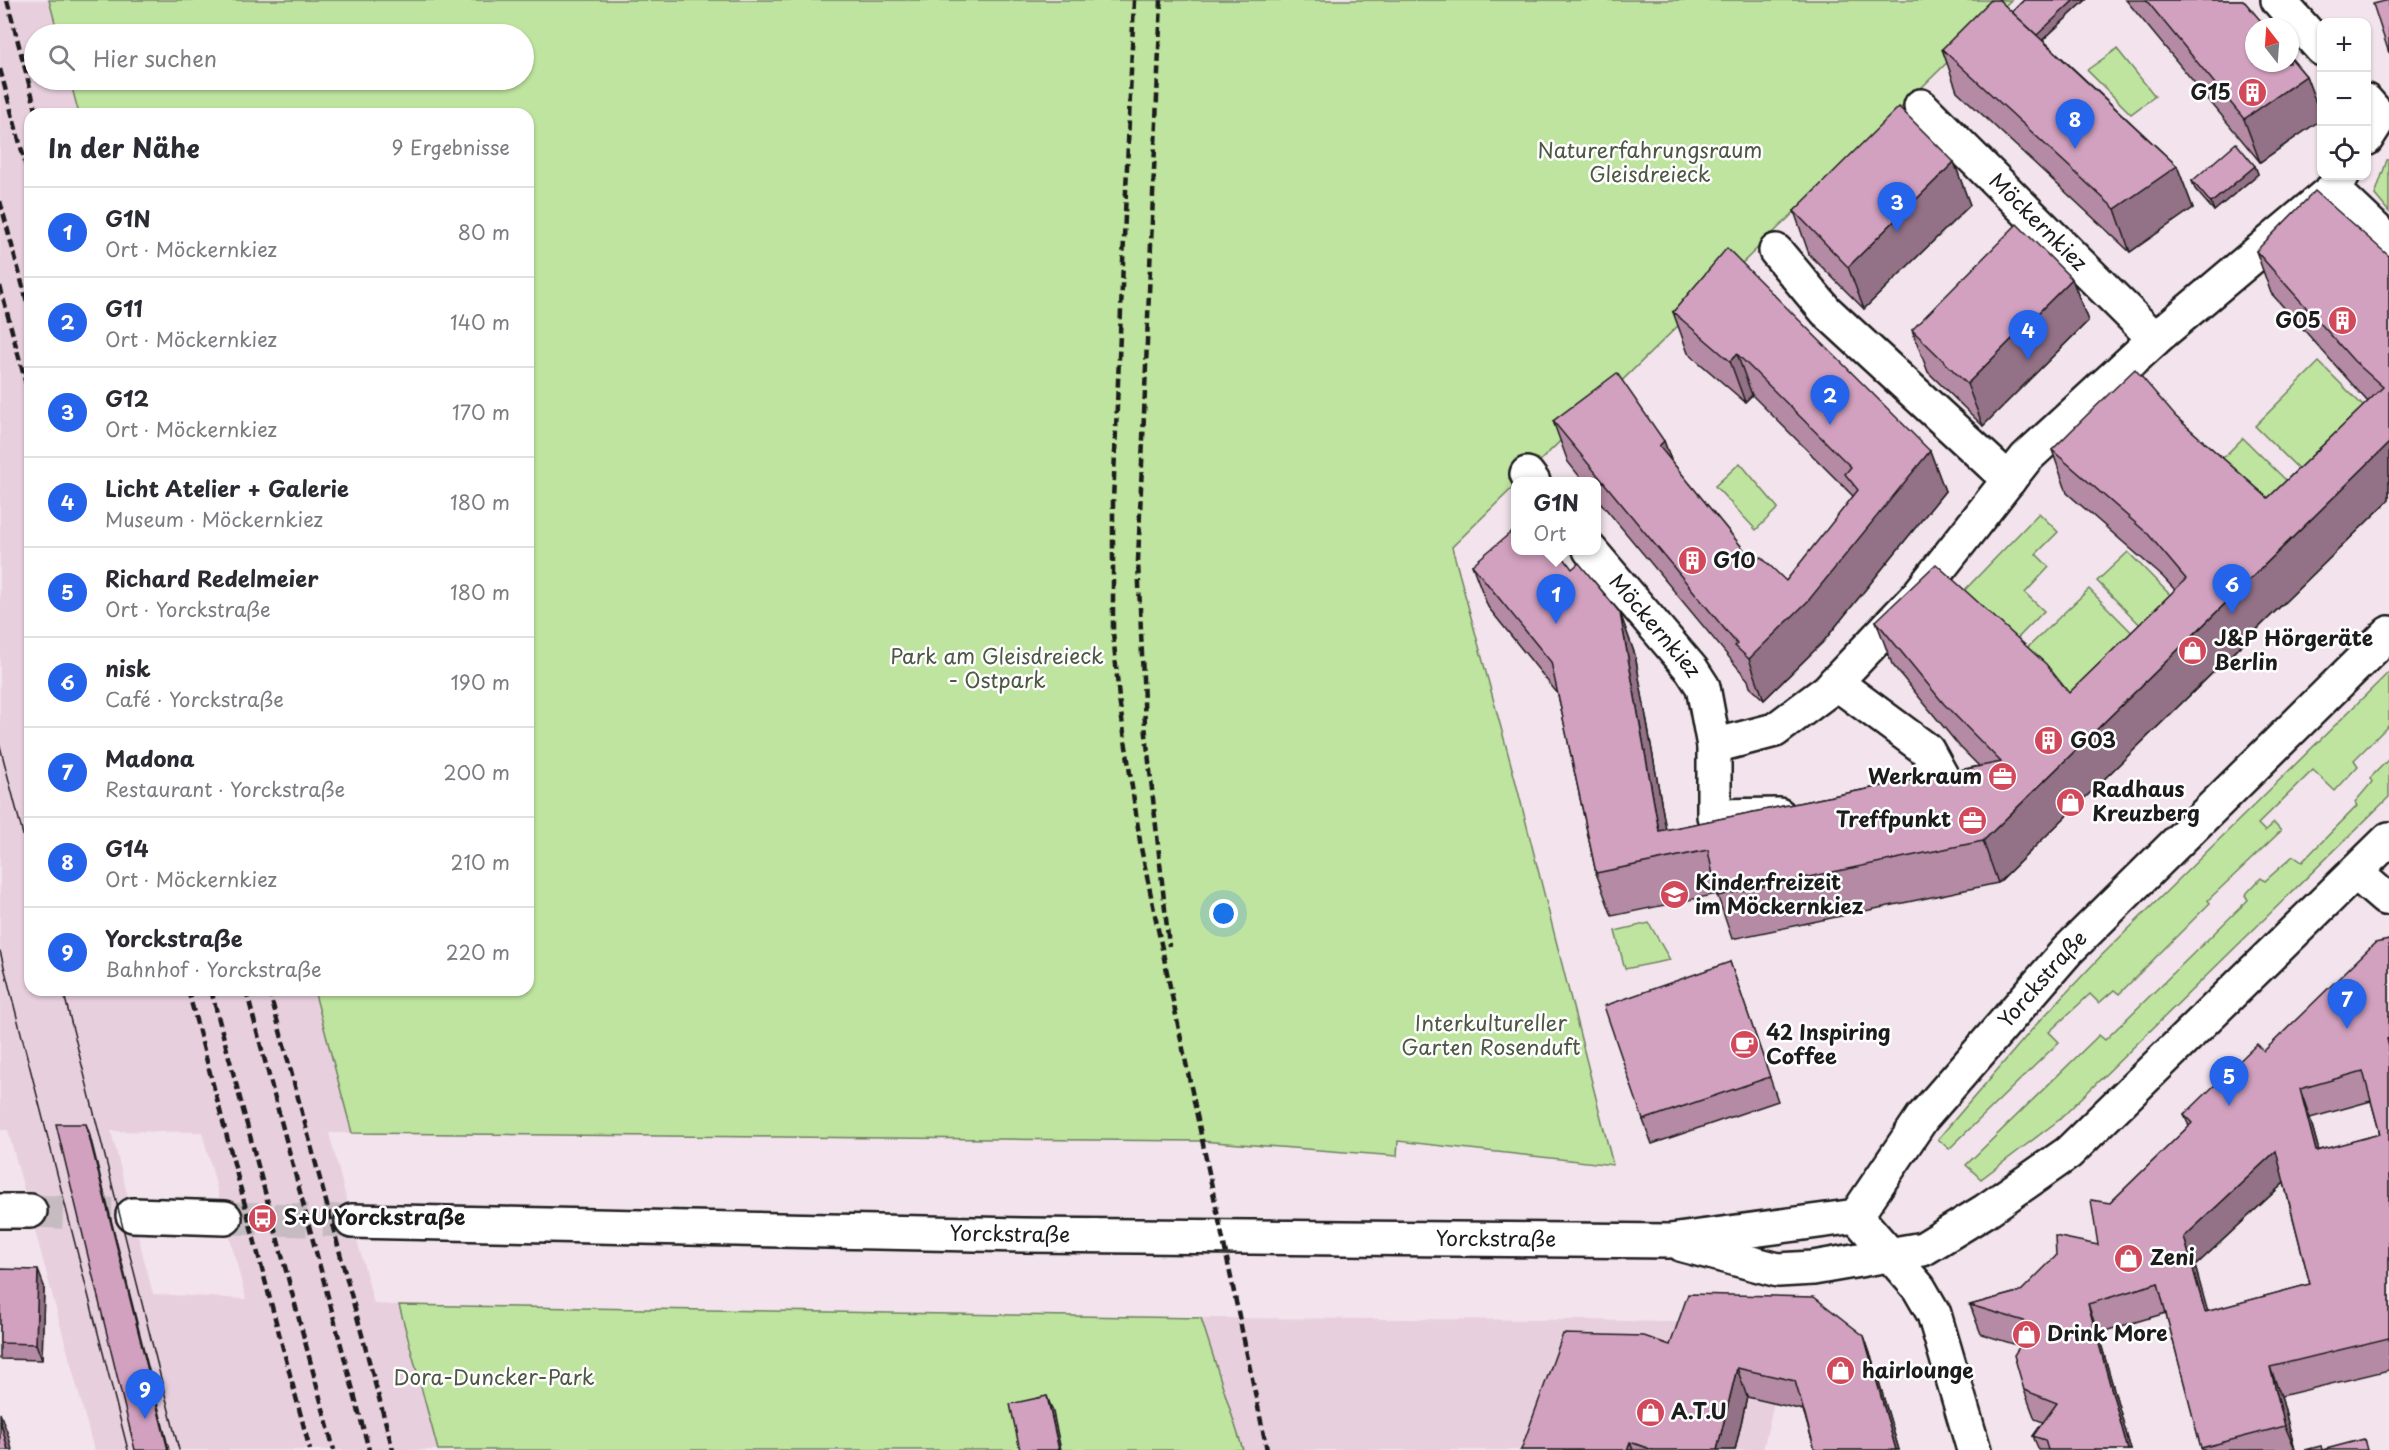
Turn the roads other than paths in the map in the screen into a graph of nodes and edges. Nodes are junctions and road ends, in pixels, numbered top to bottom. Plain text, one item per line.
1 (2278, 0) edge
2 (2317, 43) edge
3 (1921, 106) dead end
4 (2371, 106) edge
5 (2371, 132) edge
6 (2338, 182) edge
7 (2389, 242) edge
8 (1776, 251) dead end
9 (2155, 339) junction
10 (2009, 480) junction
11 (1594, 555) edge
12 (2389, 633) edge
13 (1835, 682) junction
14 (1714, 746) junction
15 (1911, 807) edge
16 (1809, 815) edge
17 (2389, 839) edge
18 (2356, 873) junction
19 (2389, 897) edge
20 (133, 1215) tunnel mouth
21 (1856, 1216) junction
22 (225, 1218) tunnel mouth
23 (352, 1221) tunnel mouth
24 (1670, 1242) junction
25 (1893, 1256) junction
26 (1974, 1450) edge

1 - 2 main road
3 - 9 main road, Möckernkiez
4 - 5 main road
6 - 7 main road
6 - 9 main road
8 - 10 main road
9 - 10 main road
10 - 13 main road
11 - 14 main road, Möckernkiez
12 - 21 main road, Yorckstraße
13 - 14 main road
13 - 15 main road
14 - 16 main road, Möckernkiez
17 - 18 main road, Yorckstraße
18 - 19 main road
18 - 25 main road, Yorckstraße
20 - 22 main road
21 - 24 main road, Yorckstraße
21 - 25 main road
23 - 24 main road, Yorckstraße
24 - 25 main road, Yorckstraße
25 - 26 main road

